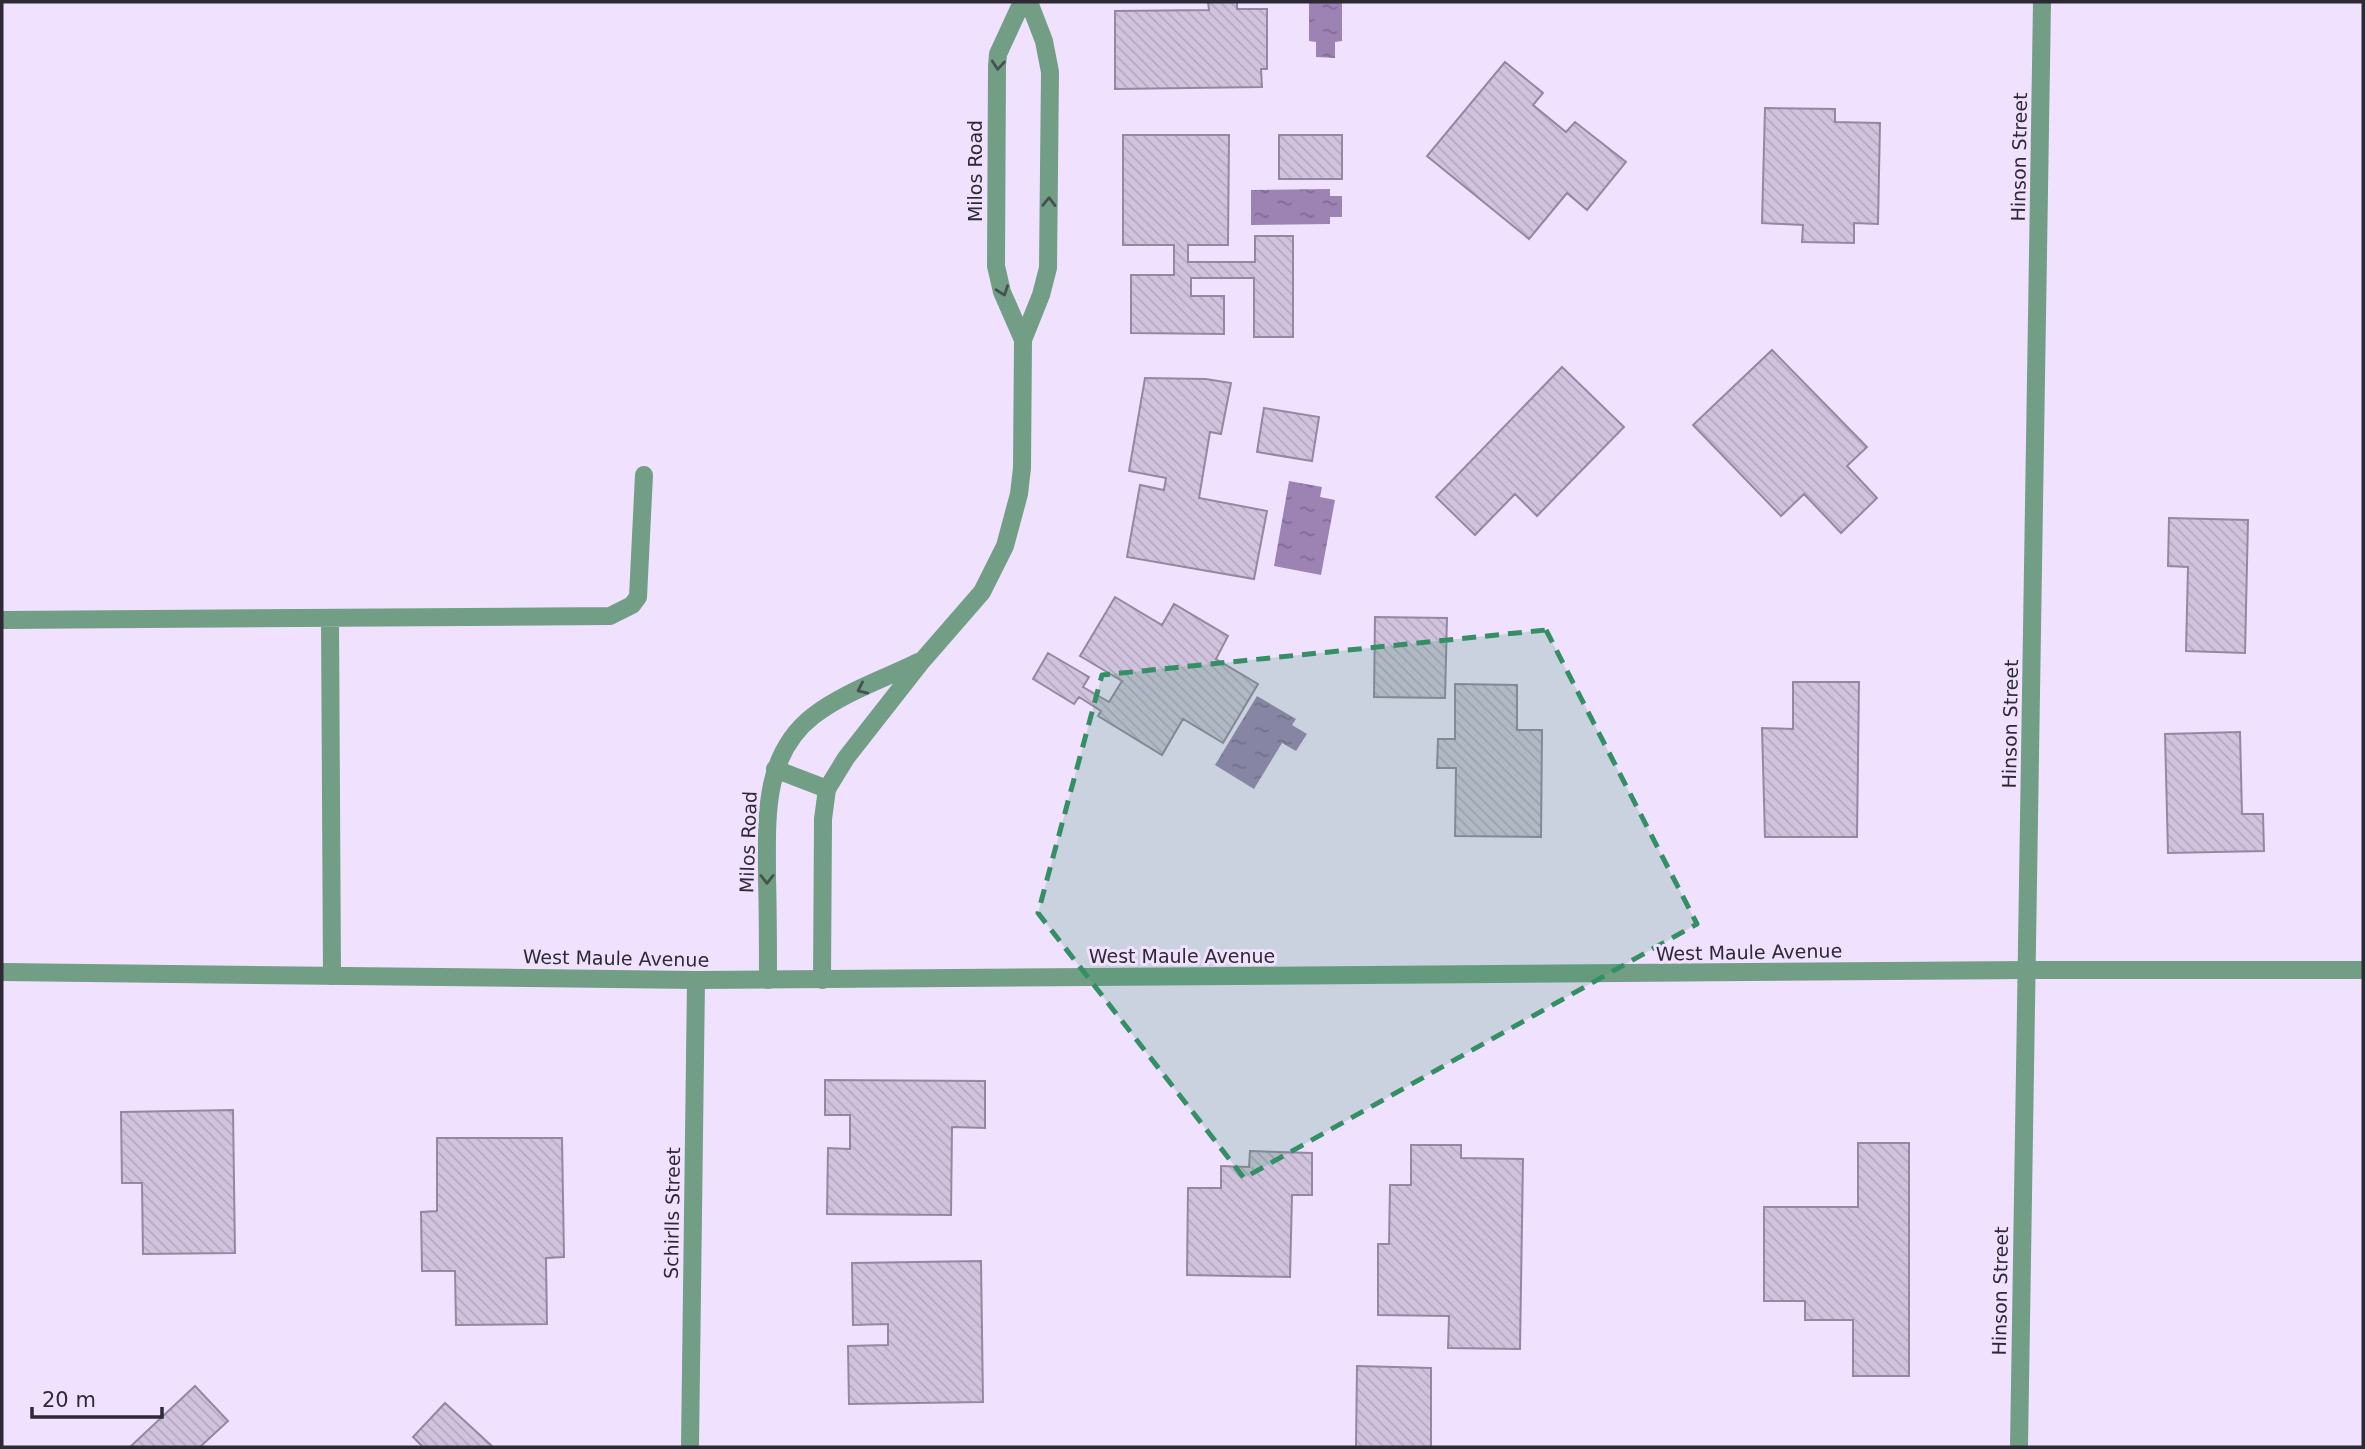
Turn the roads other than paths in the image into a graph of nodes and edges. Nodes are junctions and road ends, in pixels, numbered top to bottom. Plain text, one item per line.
1 (1022, 2) edge
2 (1029, 2) edge
3 (2042, 2) edge
4 (1023, 340) junction
5 (644, 475) dead end
6 (330, 618) junction
7 (2, 621) edge
8 (922, 661) junction
9 (775, 769) junction
10 (827, 789) junction
11 (2027, 970) junction
12 (2363, 970) edge
13 (2, 972) edge
14 (332, 976) junction
15 (768, 979) junction
16 (822, 979) junction
17 (696, 980) junction
18 (690, 1447) edge
19 (2019, 1447) edge

1 -> 4 street, Milos Road
4 -> 2 street, Milos Road
3 - 11 street, Hinson Street
4 - 8 street, Milos Road
5 - 6 street
6 - 7 street
6 - 14 street
8 -> 9 street, Milos Road
8 - 10 street, Milos Road
9 - 10 street
9 -> 15 street, Milos Road
10 - 16 street, Milos Road
11 - 12 street, West Maule Avenue
11 - 16 street, West Maule Avenue
11 - 19 street, Hinson Street
13 - 14 street, West Maule Avenue
14 - 17 street, West Maule Avenue
15 - 16 street, West Maule Avenue
15 - 17 street, West Maule Avenue
17 - 18 street, Schirlls Street

